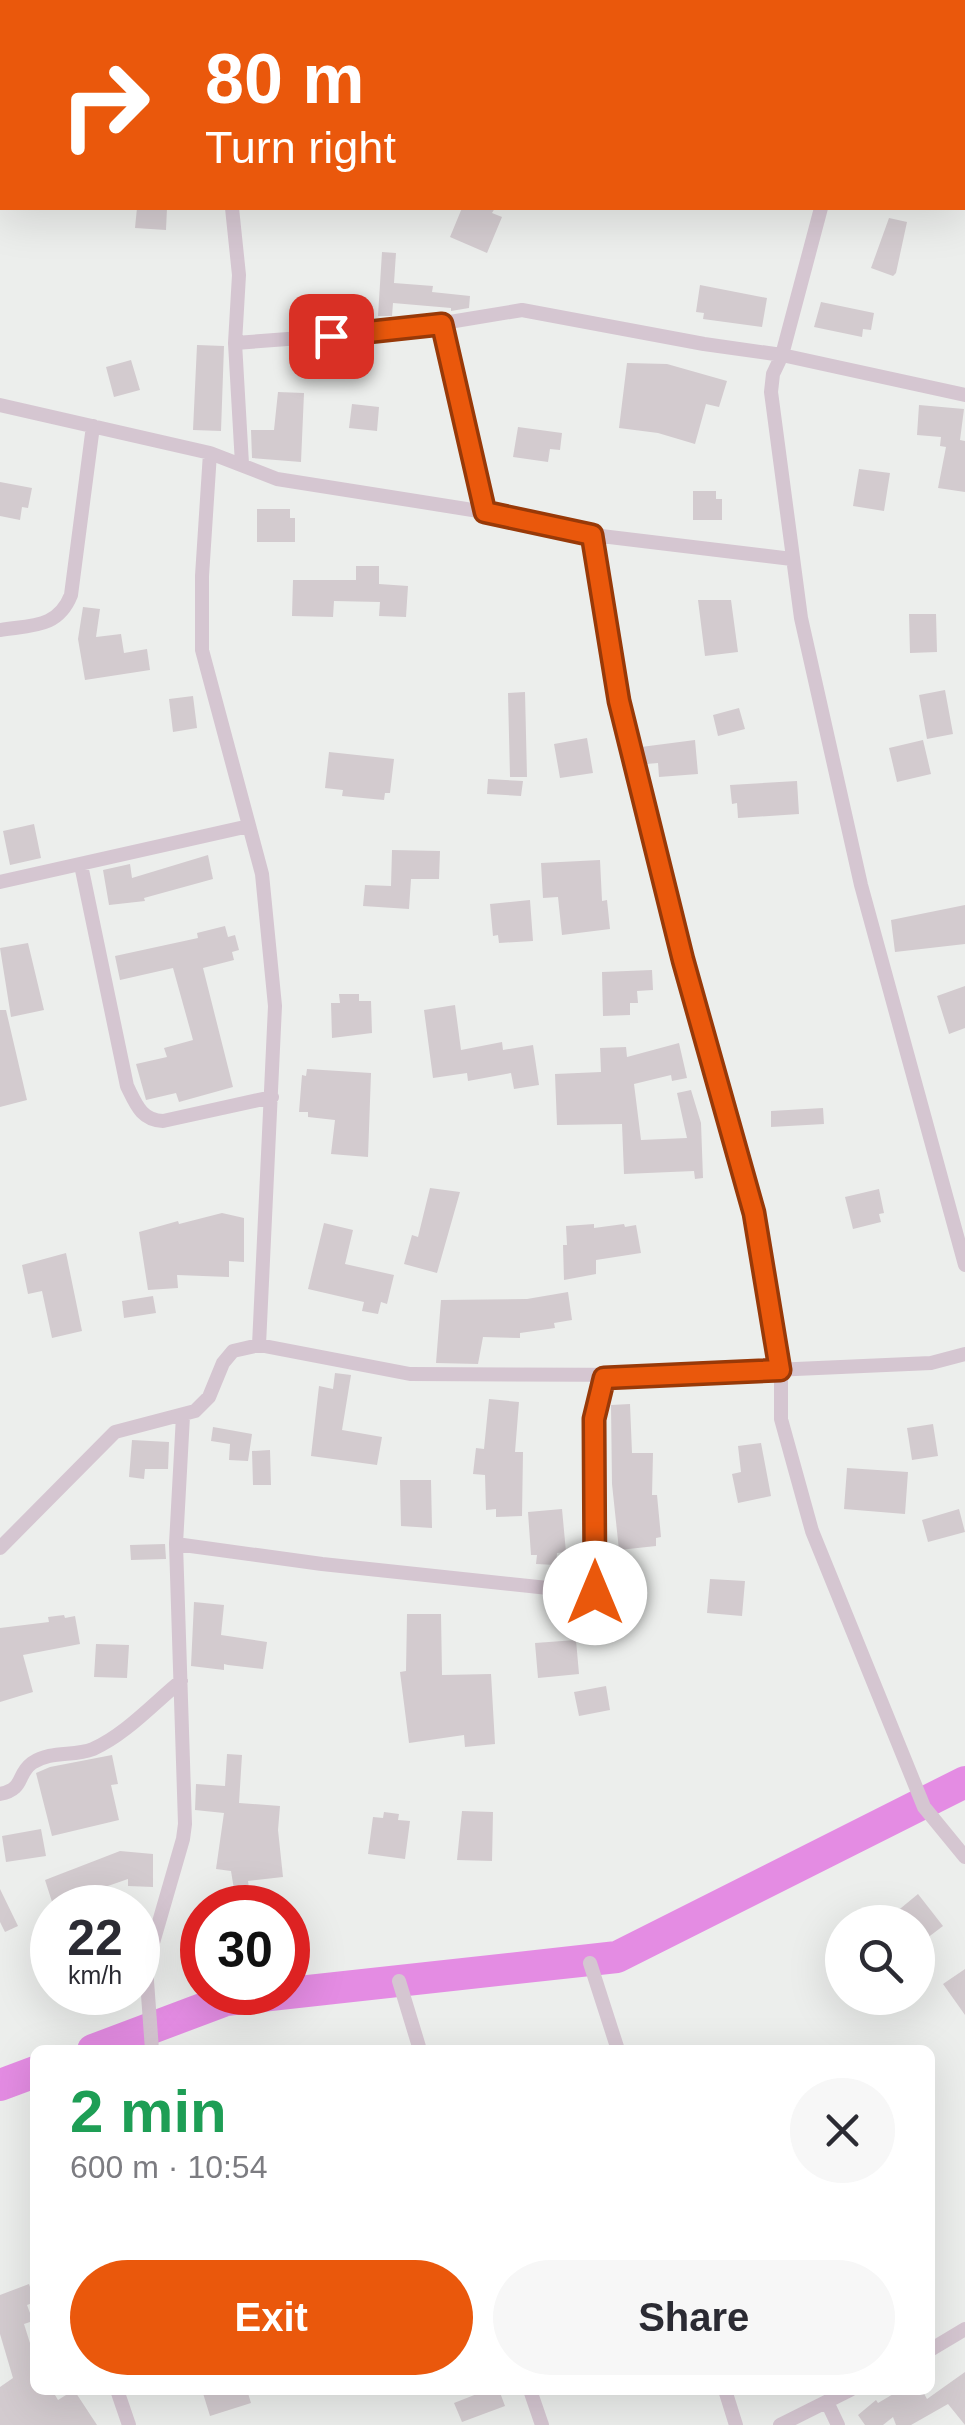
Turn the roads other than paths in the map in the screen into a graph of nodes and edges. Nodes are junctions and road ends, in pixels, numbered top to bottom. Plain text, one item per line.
1 (232, 210) edge
2 (820, 210) edge
3 (442, 324) junction
4 (235, 343) junction
5 (782, 355) junction
6 (965, 395) edge
7 (0, 405) edge
8 (93, 426) junction
9 (210, 453) junction
10 (242, 464) junction
11 (485, 512) junction
12 (592, 535) junction
13 (792, 559) junction
14 (0, 630) edge
15 (249, 826) junction
16 (81, 865) junction
17 (0, 882) edge
18 (272, 1097) junction
19 (965, 1265) edge
20 (259, 1345) junction
21 (965, 1354) edge
22 (780, 1370) junction
23 (664, 1374) junction
24 (183, 1416) junction
25 (176, 1544) junction
26 (0, 1548) edge
27 (181, 1681) junction
28 (0, 1794) edge
29 (965, 1857) edge
30 (590, 1962) dead end
31 (400, 1981) dead end
32 (152, 2045) edge
33 (419, 2045) edge
34 (616, 2045) edge
35 (965, 2329) edge
36 (935, 2347) edge
37 (118, 2395) edge
38 (532, 2395) edge
39 (727, 2395) edge
40 (840, 2395) edge
41 (827, 2402) junction
42 (129, 2425) edge
43 (542, 2425) edge
44 (736, 2425) edge
45 (780, 2425) edge
46 (838, 2425) edge

1 - 4 street
2 - 5 street
3 - 4 street
3 - 5 street
3 - 11 street
4 - 10 street
5 - 6 street
5 - 13 street
7 - 8 street
8 - 9 street
8 - 14 street
9 - 10 street
9 - 15 street
10 - 11 street
11 - 12 street
12 - 13 street
12 - 22 street
13 - 19 street
15 - 16 street
15 - 18 street
16 - 17 street
16 - 18 street
18 - 20 street
20 - 23 street
20 - 24 street
21 - 22 street
22 - 23 street
22 - 29 street
23 - 25 street
24 - 25 street
24 - 26 street
25 - 27 street
27 - 28 street
27 - 32 street
30 - 34 street
31 - 33 street
35 - 36 street
37 - 42 street
38 - 43 street
39 - 44 street
40 - 41 street
41 - 45 street
41 - 46 street

